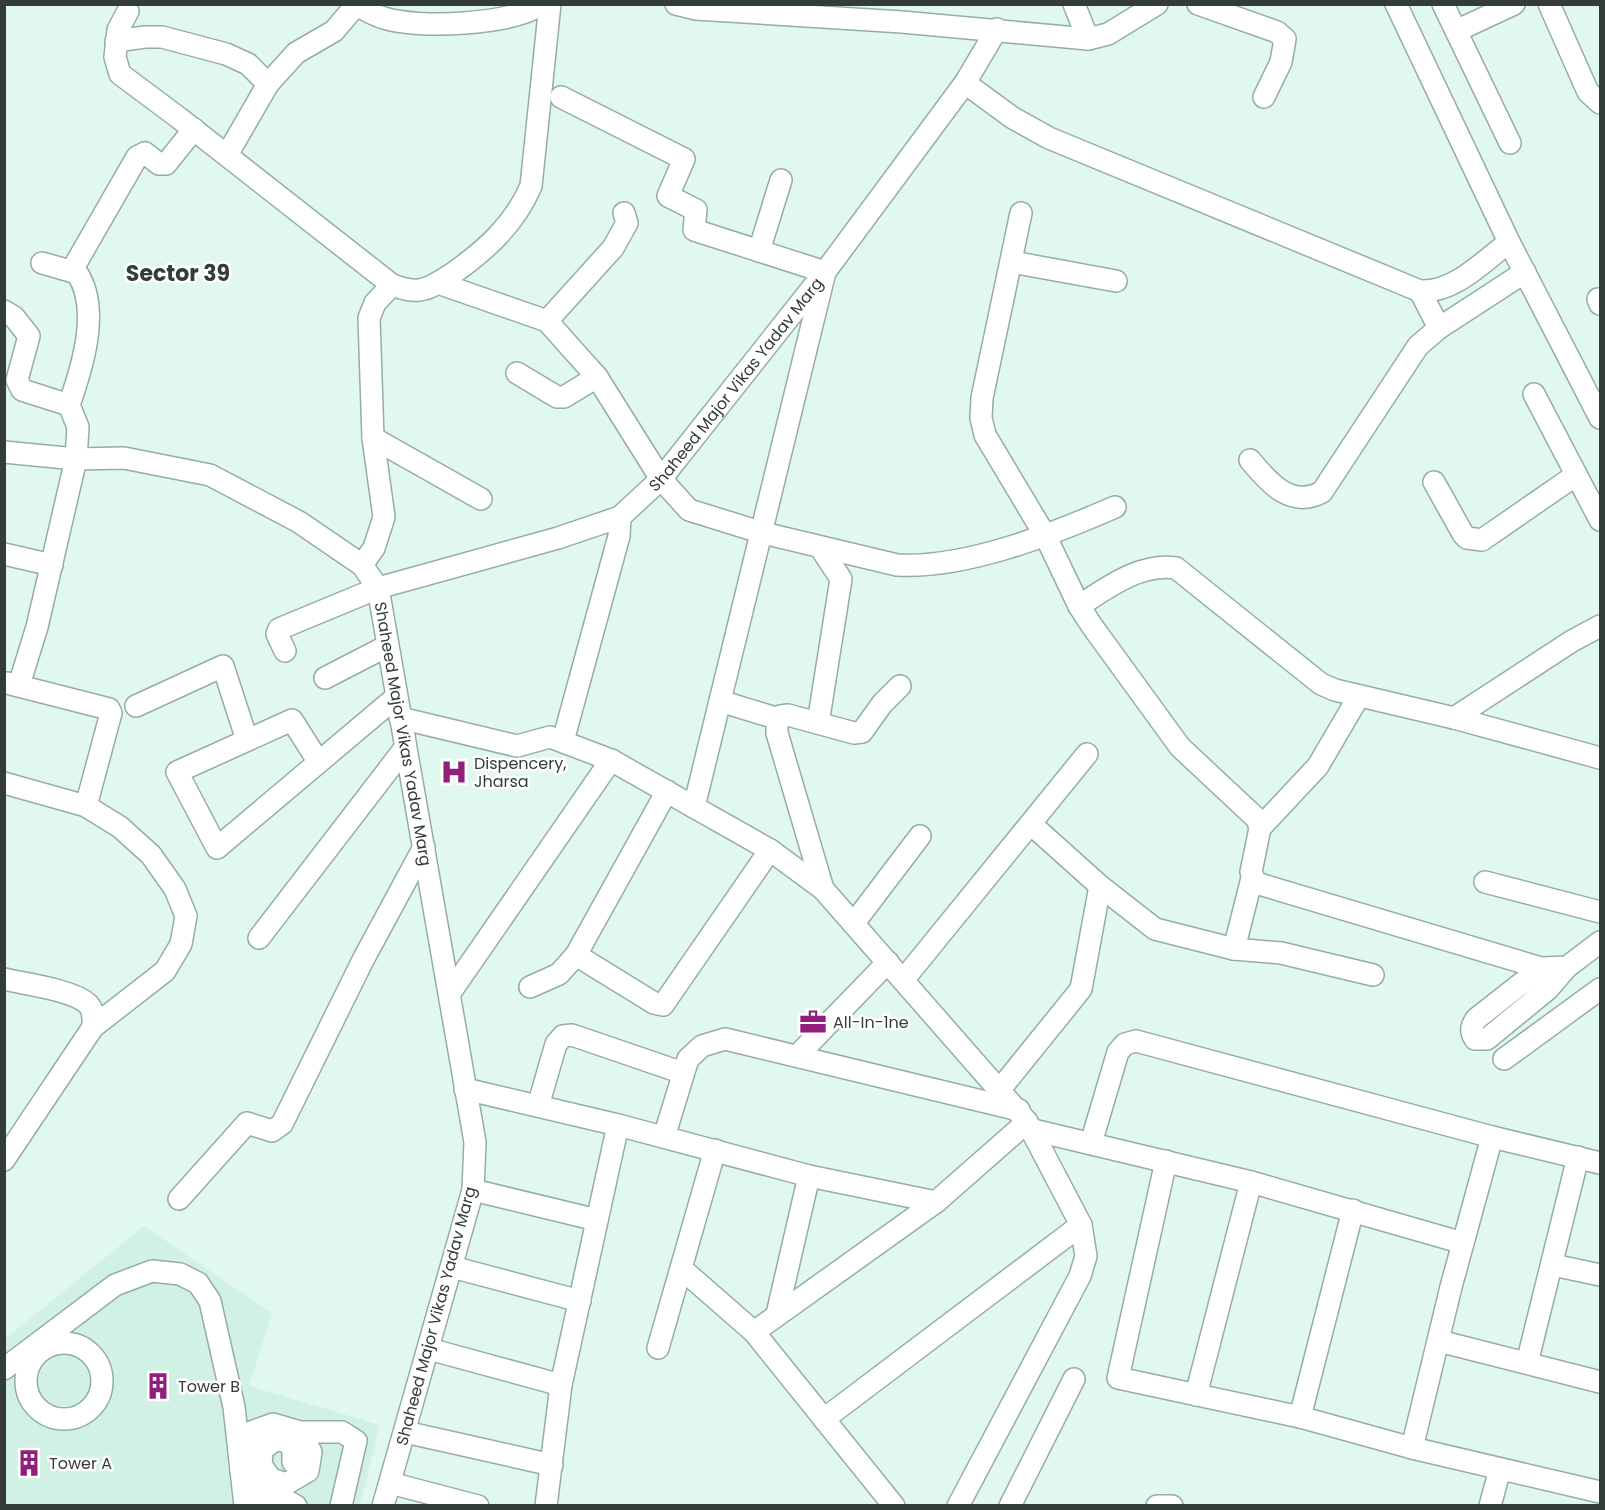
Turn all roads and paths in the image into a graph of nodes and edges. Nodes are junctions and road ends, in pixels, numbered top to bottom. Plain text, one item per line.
1 (542, 4) edge
2 (550, 4) edge
3 (676, 4) edge
4 (1074, 4) edge
5 (1157, 4) edge
6 (1198, 4) edge
7 (1396, 4) edge
8 (1443, 4) edge
9 (1514, 4) edge
10 (1549, 4) edge
11 (355, 5) edge
12 (800, 9) edge
13 (128, 11) dead end
14 (997, 29) junction
15 (1456, 31) junction
16 (1088, 39) junction
17 (116, 41) junction
18 (965, 83) junction
19 (268, 84) junction
20 (561, 97) dead end
21 (1264, 97) dead end
22 (1600, 103) edge
23 (194, 129) junction
24 (1510, 142) dead end
25 (227, 155) junction
26 (781, 180) dead end
27 (624, 213) dead end
28 (1021, 213) dead end
29 (1509, 242) junction
30 (759, 251) junction
31 (1012, 262) junction
32 (42, 263) dead end
33 (72, 270) junction
34 (825, 272) junction
35 (1525, 272) junction
36 (1116, 281) dead end
37 (438, 283) junction
38 (392, 285) junction
39 (1420, 291) junction
40 (4, 311) edge
41 (547, 321) junction
42 (1439, 328) junction
43 (517, 373) dead end
44 (597, 377) junction
45 (1534, 394) dead end
46 (69, 405) junction
47 (1600, 418) edge
48 (373, 438) junction
49 (4, 452) edge
50 (76, 459) junction
51 (1250, 460) dead end
52 (1576, 475) junction
53 (661, 478) junction
54 (1434, 482) dead end
55 (481, 499) dead end
56 (1115, 507) dead end
57 (620, 517) junction
58 (1600, 520) edge
59 (763, 533) junction
60 (1046, 537) junction
61 (820, 547) junction
62 (4, 554) edge
63 (52, 565) junction
64 (362, 565) junction
65 (378, 588) junction
66 (1079, 606) junction
67 (1600, 626) edge
68 (387, 646) junction
69 (285, 651) dead end
70 (325, 678) dead end
71 (12, 684) edge
72 (900, 686) dead end
73 (1359, 696) junction
74 (720, 701) junction
75 (136, 706) dead end
76 (398, 707) junction
77 (1454, 718) junction
78 (779, 719) junction
79 (818, 723) junction
80 (247, 740) junction
81 (562, 741) junction
82 (405, 747) junction
83 (1087, 754) dead end
84 (1600, 758) edge
85 (611, 760) junction
86 (318, 761) junction
87 (4, 783) edge
88 (667, 791) junction
89 (86, 806) junction
90 (694, 807) junction
91 (1032, 825) junction
92 (1260, 828) junction
93 (920, 836) dead end
94 (424, 847) junction
95 (770, 850) junction
96 (1252, 878) junction
97 (1485, 882) dead end
98 (1100, 886) junction
99 (823, 890) junction
100 (1600, 912) edge
101 (854, 923) junction
102 (259, 938) dead end
103 (1600, 942) edge
104 (1234, 949) junction
105 (576, 955) junction
106 (888, 962) junction
107 (1566, 967) junction
108 (1541, 968) junction
109 (1373, 975) dead end
110 (4, 979) edge
111 (904, 980) junction
112 (530, 987) dead end
113 (1600, 989) edge
114 (450, 993) junction
115 (93, 1027) junction
116 (797, 1056) junction
117 (1504, 1059) dead end
118 (683, 1073) junction
119 (1001, 1088) junction
120 (465, 1089) junction
121 (538, 1106) junction
122 (1026, 1121) junction
123 (618, 1125) junction
124 (664, 1137) junction
125 (1492, 1137) junction
126 (1091, 1143) junction
127 (715, 1150) junction
128 (1578, 1158) junction
129 (4, 1160) edge
130 (1166, 1161) junction
131 (1600, 1163) edge
132 (809, 1176) junction
133 (1251, 1182) junction
134 (473, 1190) junction
135 (179, 1200) dead end
136 (936, 1202) junction
137 (1353, 1210) junction
138 (597, 1220) junction
139 (1081, 1225) junction
140 (1463, 1243) junction
141 (1552, 1265) junction
142 (452, 1267) junction
143 (682, 1269) junction
144 (1600, 1275) edge
145 (580, 1301) junction
146 (777, 1314) junction
147 (754, 1332) junction
148 (58, 1337) junction
149 (1439, 1341) junction
150 (658, 1348) dead end
151 (429, 1349) junction
152 (1527, 1363) junction
153 (18, 1364) edge
154 (1074, 1379) dead end
155 (1600, 1382) edge
156 (561, 1385) junction
157 (1196, 1395) junction
158 (1300, 1417) junction
159 (824, 1419) junction
160 (300, 1432) junction
161 (405, 1432) junction
162 (1412, 1448) junction
163 (293, 1462) dead end
164 (552, 1465) junction
165 (1500, 1469) junction
166 (241, 1472) junction
167 (390, 1483) junction
168 (1587, 1495) edge
169 (245, 1506) edge
170 (296, 1506) edge
171 (341, 1506) edge
172 (383, 1506) edge
173 (478, 1506) edge
174 (546, 1506) edge
175 (894, 1506) edge
176 (958, 1506) edge
177 (1010, 1506) edge
178 (1157, 1506) edge
179 (1172, 1506) edge
180 (1490, 1506) edge

1 - 11 street
2 - 37 street
3 - 12 street
4 - 16 street
5 - 16 street
6 - 21 street
7 - 29 street
8 - 15 street
9 - 15 street
10 - 22 street
11 - 19 street
12 - 14 street
13 - 17 street
14 - 16 street
14 - 18 street, Shaheed Major Vikas Yadav Marg
15 - 24 street
17 - 19 street
17 - 23 street
18 - 34 street, Shaheed Major Vikas Yadav Marg
18 - 39 street
19 - 25 street
20 - 30 street
23 - 25 street
23 - 33 street
25 - 38 street
26 - 30 street
27 - 41 street
28 - 31 street
29 - 35 street
29 - 39 street
30 - 34 street
31 - 36 street
31 - 60 street
32 - 33 street
33 - 46 street
34 - 53 street, Shaheed Major Vikas Yadav Marg
34 - 59 street
35 - 42 street
35 - 47 street
37 - 38 street
37 - 41 street
38 - 48 street
39 - 42 street
40 - 46 street
41 - 44 street
42 - 51 street
43 - 44 street
44 - 53 street
45 - 52 street
46 - 50 street
48 - 55 street
48 - 64 street
49 - 50 street
50 - 63 street
50 - 64 street
52 - 54 street
52 - 58 street
53 - 57 street, Shaheed Major Vikas Yadav Marg
53 - 59 street
56 - 60 street
57 - 65 street, Shaheed Major Vikas Yadav Marg
57 - 81 street
59 - 61 street
59 - 74 street
60 - 61 street
60 - 66 street
61 - 79 street
62 - 63 street
63 - 71 street
64 - 65 street
65 - 68 street, Shaheed Major Vikas Yadav Marg
65 - 69 street
66 - 73 street
66 - 92 street
67 - 77 street
68 - 70 street
68 - 76 street, Shaheed Major Vikas Yadav Marg
71 - 89 street
72 - 79 street
73 - 77 street
73 - 92 street
74 - 78 street
74 - 90 street
75 - 80 street
76 - 81 street
76 - 82 street, Shaheed Major Vikas Yadav Marg
76 - 86 street
77 - 84 street
78 - 79 street
78 - 99 street
80 - 86 street
80 - 86 street
81 - 85 street
82 - 94 street, Shaheed Major Vikas Yadav Marg
82 - 102 street
83 - 91 street
85 - 88 street
85 - 114 street
87 - 89 street
88 - 90 street
88 - 105 street
89 - 115 street
90 - 95 street
91 - 98 street
91 - 111 street
92 - 96 street
93 - 101 street
94 - 114 street, Shaheed Major Vikas Yadav Marg
94 - 135 street
95 - 99 street
95 - 105 street
96 - 104 street
96 - 108 street
97 - 100 street
98 - 104 street
98 - 119 street
99 - 101 street
101 - 106 street
103 - 107 street
104 - 109 street
105 - 112 street
106 - 111 street
106 - 116 street
107 - 108 street
107 - 108 street
110 - 115 street
111 - 119 street
113 - 117 street
114 - 120 street, Shaheed Major Vikas Yadav Marg
115 - 129 street
116 - 118 street
116 - 122 street
118 - 121 street
118 - 124 street
119 - 122 street
120 - 121 street
120 - 134 street, Shaheed Major Vikas Yadav Marg
121 - 123 street
122 - 126 street
122 - 136 street
122 - 139 street
123 - 124 street
123 - 138 street
124 - 127 street
125 - 126 street
125 - 128 street
125 - 140 street
126 - 130 street
127 - 132 street
127 - 143 street
128 - 131 street
128 - 141 street
130 - 133 street
130 - 157 street
132 - 136 street
132 - 146 street
133 - 137 street
133 - 157 street
134 - 138 street
134 - 142 street, Shaheed Major Vikas Yadav Marg
136 - 146 street
137 - 140 street
137 - 158 street
138 - 145 street
139 - 159 street
139 - 176 street
140 - 149 street
141 - 144 street
141 - 152 street
142 - 145 street
142 - 151 street, Shaheed Major Vikas Yadav Marg
143 - 147 street
143 - 150 street
145 - 156 street
146 - 147 street
147 - 159 street
148 - 153 street
148 - 153 street
148 - 166 street
149 - 152 street
149 - 162 street
151 - 156 street
151 - 161 street, Shaheed Major Vikas Yadav Marg
152 - 155 street
154 - 177 street
156 - 164 street
157 - 158 street
158 - 162 street
159 - 175 street
160 - 163 street
160 - 166 street
160 - 171 street
161 - 164 street
161 - 167 street, Shaheed Major Vikas Yadav Marg
162 - 165 street
164 - 174 street
165 - 168 street
165 - 180 street
166 - 169 street
166 - 170 street
167 - 172 street, Shaheed Major Vikas Yadav Marg
167 - 173 street
178 - 179 street

